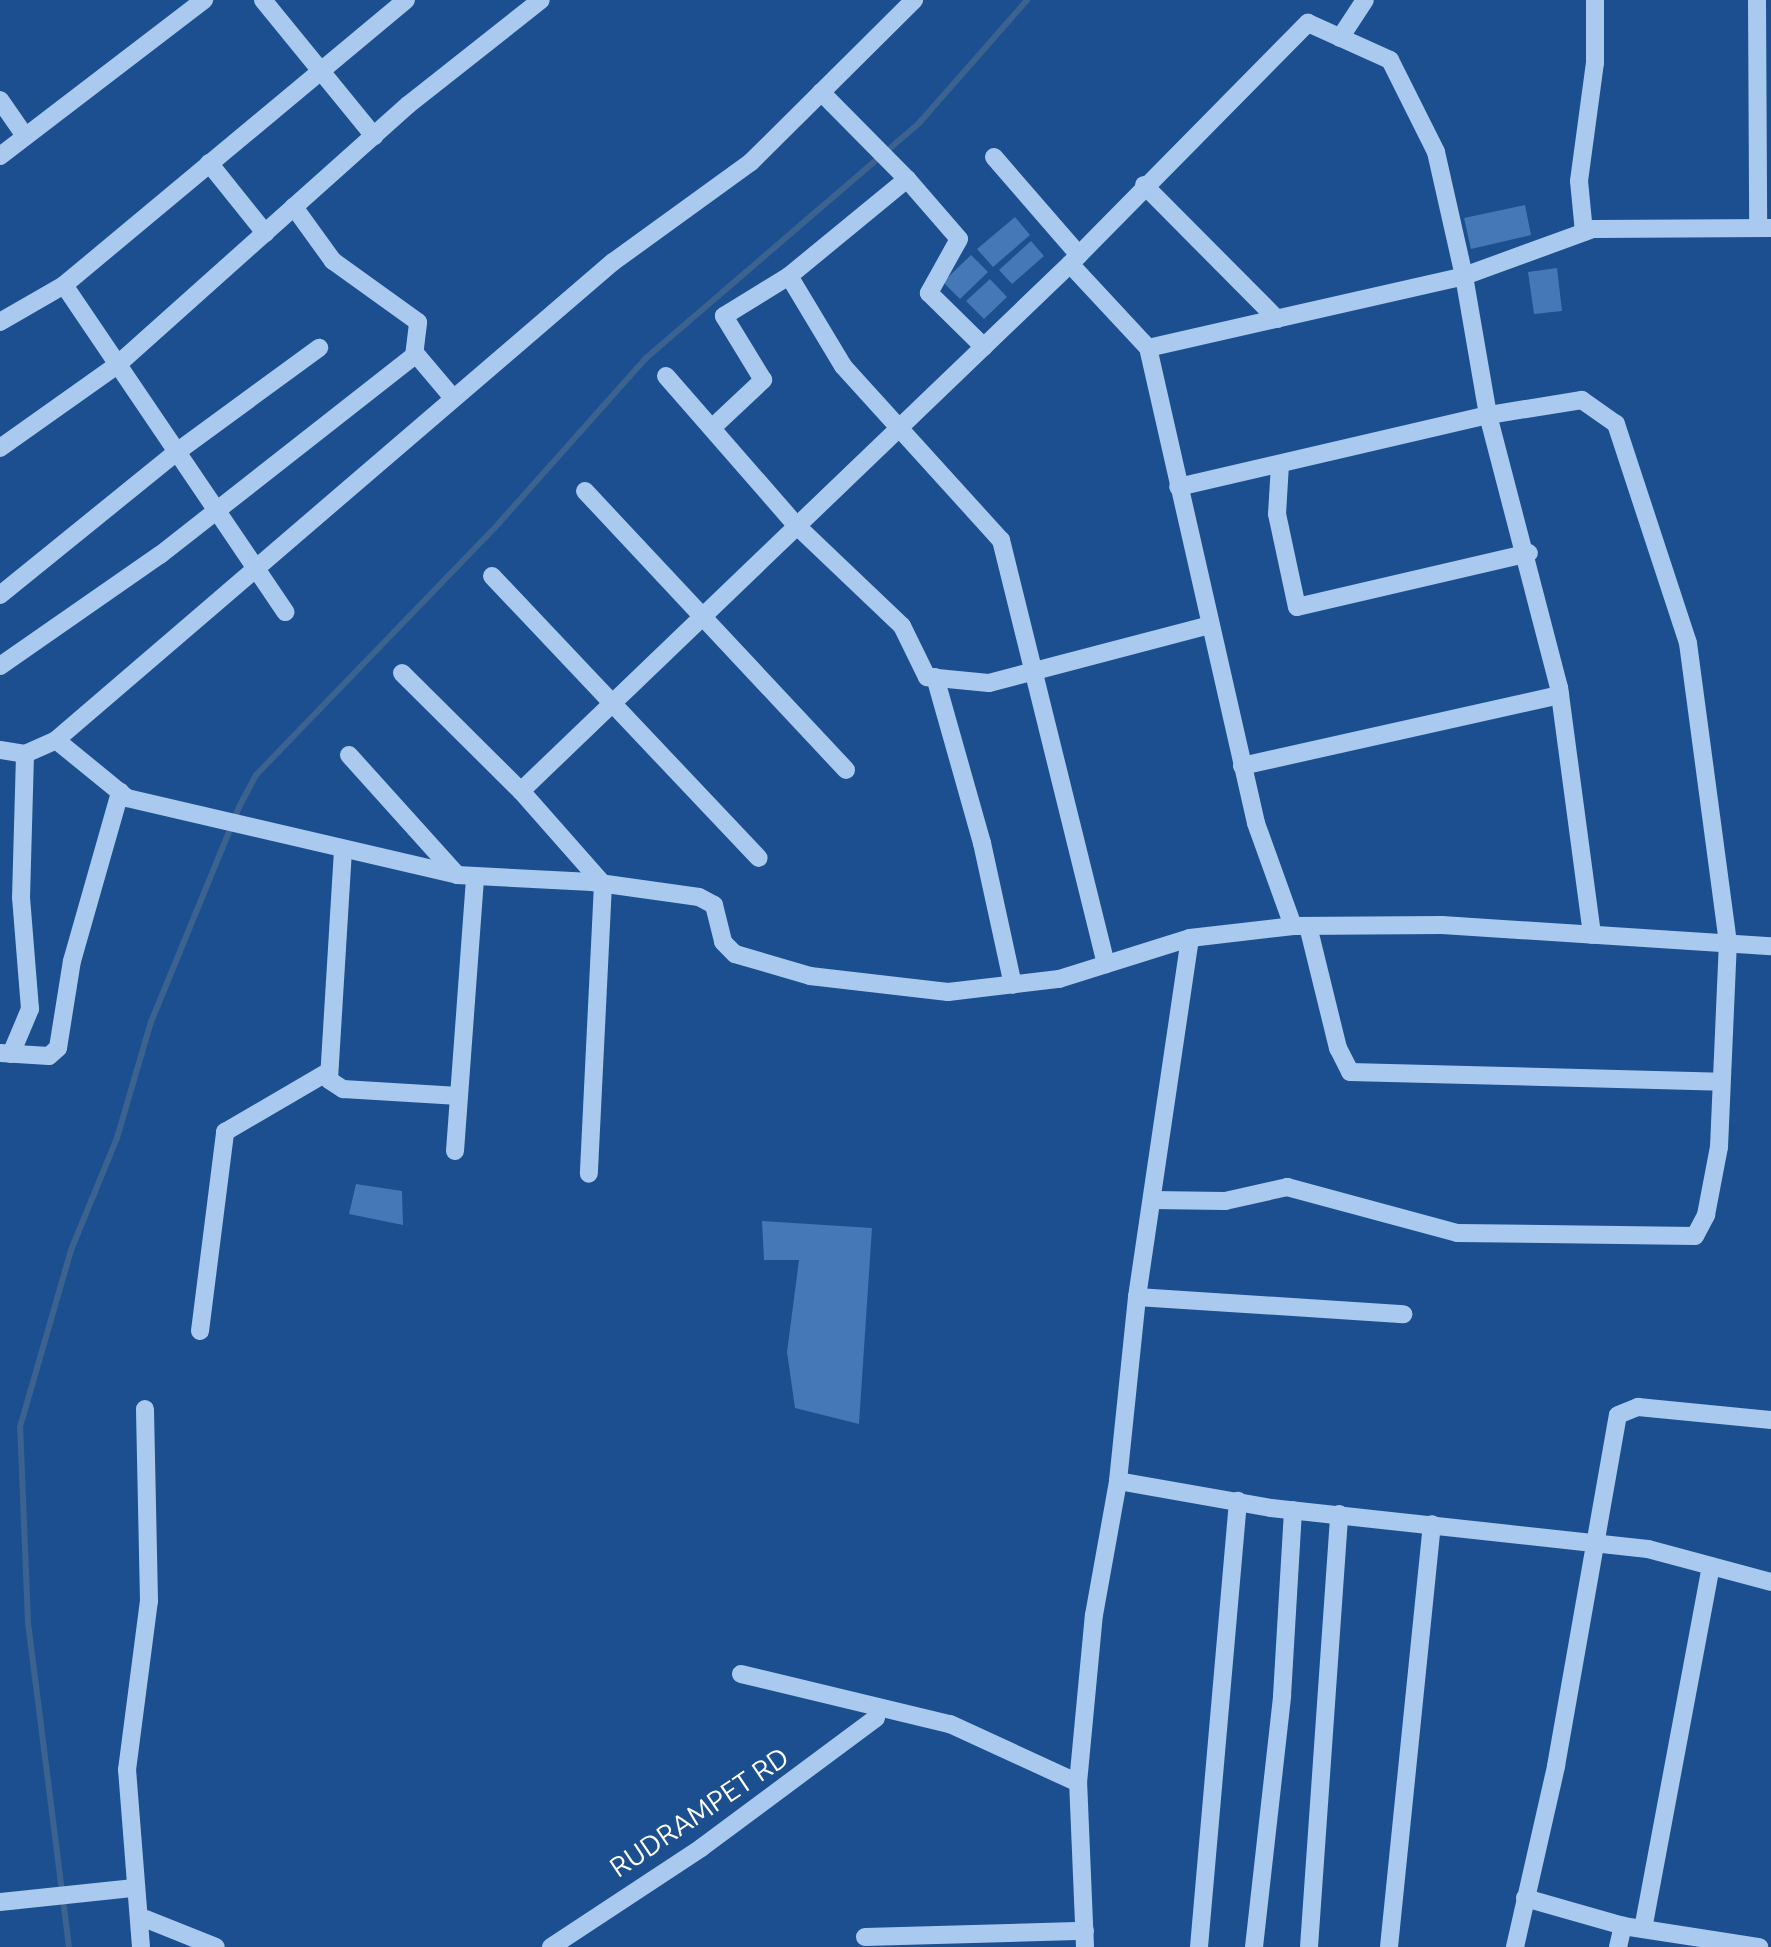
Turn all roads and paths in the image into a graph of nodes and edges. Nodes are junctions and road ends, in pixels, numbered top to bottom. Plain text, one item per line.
1 (204, 0) edge
2 (263, 0) edge
3 (406, 0) edge
4 (541, 0) edge
5 (914, 0) edge
6 (1365, 0) edge
7 (1595, 0) edge
8 (1758, 0) edge
9 (1340, 38) junction
10 (319, 71) junction
11 (821, 92) junction
12 (0, 100) edge
13 (25, 136) junction
14 (374, 136) junction
15 (0, 156) edge
16 (994, 157) dead end
17 (209, 164) junction
18 (903, 175) junction
19 (1144, 185) junction
20 (294, 207) junction
21 (1765, 228) edge
22 (1584, 232) junction
23 (264, 233) junction
24 (1075, 260) junction
25 (789, 276) junction
26 (1464, 276) junction
27 (64, 285) junction
28 (1277, 319) junction
29 (0, 322) edge
30 (984, 347) junction
31 (320, 348) dead end
32 (1148, 348) junction
33 (415, 353) junction
34 (116, 366) junction
35 (666, 376) dead end
36 (453, 398) junction
37 (1488, 415) junction
38 (713, 426) junction
39 (900, 428) junction
40 (0, 448) edge
41 (174, 454) junction
42 (1280, 464) junction
43 (1178, 487) junction
44 (585, 491) dead end
45 (213, 510) junction
46 (798, 526) junction
47 (1528, 553) junction
48 (256, 571) junction
49 (492, 576) dead end
50 (0, 594) edge
51 (285, 612) dead end
52 (704, 616) junction
53 (1207, 626) junction
54 (0, 666) edge
55 (1038, 672) junction
56 (402, 673) dead end
57 (935, 678) junction
58 (1560, 694) junction
59 (612, 705) junction
60 (56, 740) junction
61 (0, 750) edge
62 (25, 754) junction
63 (349, 755) dead end
64 (1242, 766) junction
65 (846, 770) dead end
66 (521, 791) junction
67 (120, 792) junction
68 (343, 850) junction
69 (760, 858) dead end
70 (466, 877) junction
71 (602, 884) junction
72 (1301, 926) junction
73 (1592, 935) junction
74 (1190, 938) junction
75 (1728, 943) junction
76 (1771, 946) edge
77 (1106, 964) junction
78 (1012, 984) junction
79 (5, 1054) edge
80 (326, 1073) junction
81 (1722, 1082) junction
82 (459, 1096) junction
83 (455, 1151) dead end
84 (589, 1174) dead end
85 (1152, 1200) junction
86 (1137, 1297) junction
87 (1403, 1314) dead end
88 (200, 1331) dead end
89 (146, 1409) dead end
90 (1771, 1420) edge
91 (1118, 1481) junction
92 (1238, 1501) junction
93 (1294, 1510) junction
94 (1339, 1514) junction
95 (1432, 1524) junction
96 (1596, 1542) junction
97 (1711, 1566) junction
98 (1771, 1582) edge
99 (741, 1674) dead end
100 (876, 1718) dead end
101 (1078, 1783) junction
102 (134, 1888) junction
103 (1525, 1898) junction
104 (0, 1902) edge
105 (146, 1919) dead end
106 (1623, 1926) junction
107 (1643, 1929) junction
108 (865, 1937) dead end
109 (1085, 1939) edge
110 (141, 1947) edge
111 (216, 1947) edge
112 (551, 1947) edge
113 (1199, 1947) edge
114 (1254, 1947) edge
115 (1309, 1947) edge
116 (1389, 1947) edge
117 (1515, 1947) edge
118 (1618, 1947) edge
119 (1759, 1947) edge

1 - 13 street
2 - 10 street
3 - 10 street
4 - 14 street
5 - 11 street
6 - 9 street
7 - 22 street
8 - 21 street
9 - 19 street
9 - 26 street
10 - 14 street
10 - 17 street
11 - 18 street
11 - 36 street
12 - 13 street
13 - 15 street
14 - 20 street
16 - 24 street
17 - 23 street
17 - 27 street
18 - 25 street
18 - 30 street
19 - 24 street
19 - 28 street
20 - 23 street
20 - 33 street
21 - 22 street
22 - 26 street
23 - 34 street
24 - 30 street
24 - 32 street
25 - 38 street
25 - 39 street
26 - 28 street
26 - 37 street
27 - 29 street
27 - 34 street
28 - 32 street
30 - 39 street
31 - 41 street
32 - 43 street
33 - 36 street
33 - 45 street
34 - 40 street
34 - 41 street
35 - 38 street
36 - 48 street
37 - 42 street
37 - 47 street
37 - 75 street
38 - 46 street
39 - 46 street
39 - 55 street
41 - 45 street
41 - 50 street
42 - 43 street
42 - 47 street
43 - 53 street
44 - 52 street
45 - 48 street
45 - 54 street
46 - 52 street
46 - 57 street
47 - 58 street
48 - 51 street
48 - 60 street
49 - 59 street
52 - 59 street
52 - 65 street
53 - 55 street
53 - 64 street
55 - 57 street
55 - 77 street
56 - 66 street
57 - 78 street
58 - 64 street
58 - 73 street
59 - 66 street
59 - 69 street
60 - 62 street
60 - 67 street
61 - 62 street
62 - 79 street
63 - 70 street
64 - 72 street
66 - 71 street
67 - 68 street
67 - 79 street
68 - 70 street
68 - 80 street
70 - 71 street
70 - 82 street
71 - 78 street
71 - 84 street
72 - 73 street
72 - 74 street
72 - 81 street
73 - 75 street
74 - 77 street
74 - 85 street
75 - 76 street
75 - 81 street
77 - 78 street
80 - 82 street
80 - 88 street
81 - 85 street
82 - 83 street
85 - 86 street
86 - 87 street
86 - 91 street
89 - 102 street
90 - 96 street
91 - 92 street
91 - 101 street
92 - 93 street
92 - 113 street
93 - 94 street
93 - 114 street
94 - 95 street
94 - 115 street
95 - 96 street
95 - 116 street
96 - 97 street
96 - 103 street
97 - 98 street
97 - 107 street
99 - 101 street
100 - 112 street, RUDRAMPET RD
101 - 109 street
102 - 104 street
102 - 110 street
103 - 106 street
103 - 117 street
105 - 111 street
106 - 107 street
106 - 118 street
107 - 119 street
108 - 109 street

